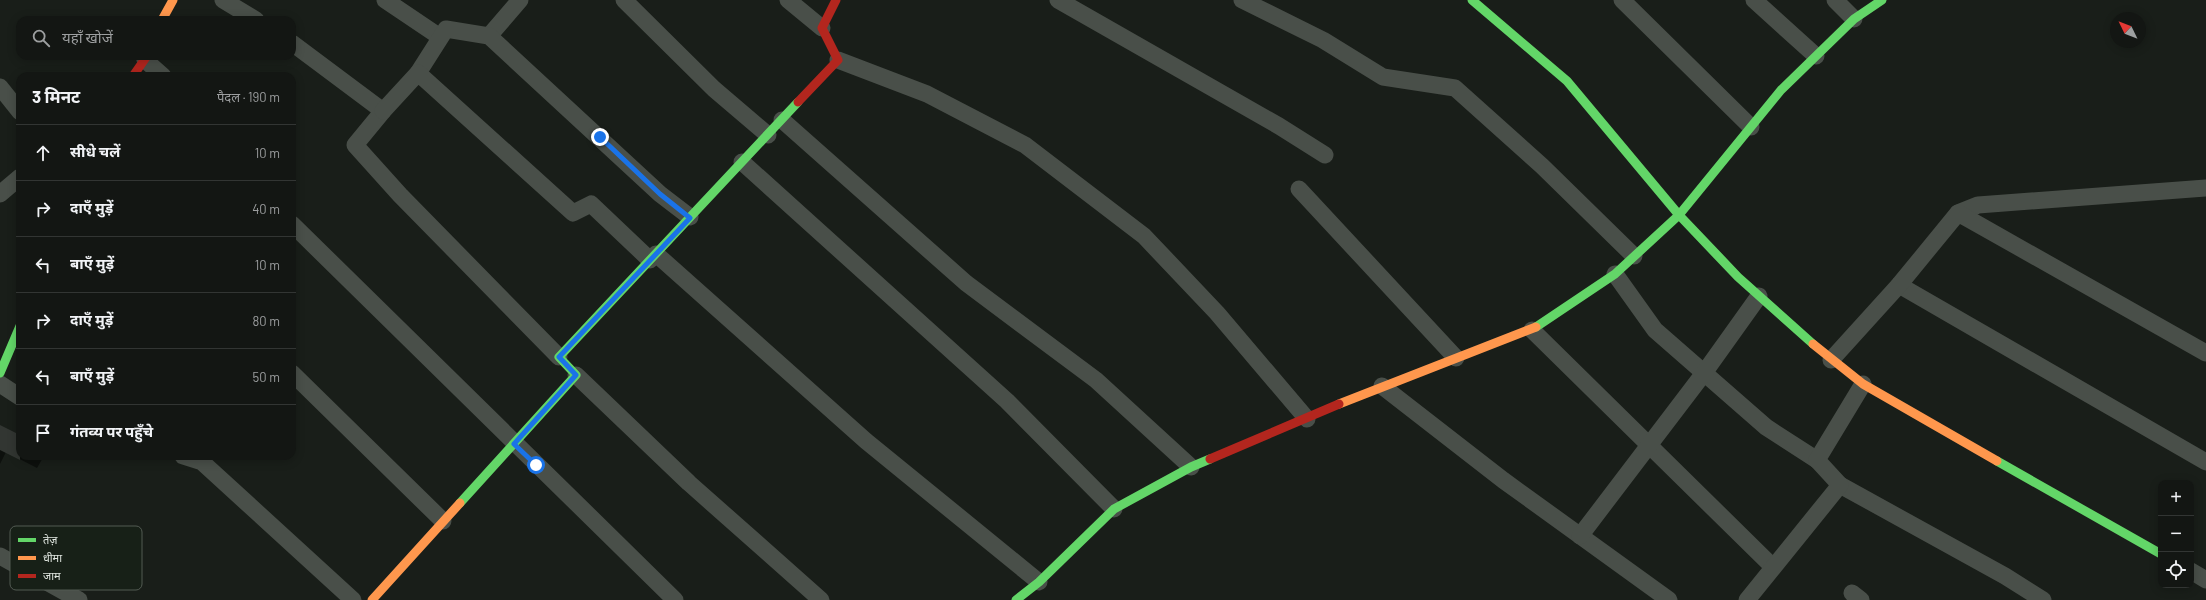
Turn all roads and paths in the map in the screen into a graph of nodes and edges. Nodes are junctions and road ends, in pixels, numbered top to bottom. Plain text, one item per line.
1 (173, 0) edge
2 (223, 0) edge
3 (385, 0) edge
4 (520, 0) edge
5 (624, 0) edge
6 (788, 0) edge
7 (836, 0) edge
8 (1058, 0) edge
9 (1242, 0) edge
10 (1472, 0) edge
11 (1622, 0) edge
12 (1754, 0) edge
13 (1835, 0) edge
14 (1882, 0) edge
15 (164, 16) edge
16 (249, 16) edge
17 (1854, 19) junction
18 (822, 28) junction
19 (489, 36) junction
20 (440, 37) junction
21 (296, 46) edge
22 (1816, 56) junction
23 (145, 60) edge
24 (148, 60) edge
25 (838, 60) junction
26 (136, 72) edge
27 (159, 72) edge
28 (418, 73) junction
29 (0, 87) edge
30 (16, 107) edge
31 (383, 111) junction
32 (782, 120) junction
33 (1751, 127) junction
34 (768, 135) junction
35 (1325, 155) dead end
36 (742, 162) junction
37 (16, 181) edge
38 (2206, 188) edge
39 (1299, 189) dead end
40 (0, 194) edge
41 (1958, 213) junction
42 (1678, 215) junction
43 (690, 218) junction
44 (296, 228) edge
45 (1634, 256) junction
46 (653, 257) junction
47 (1615, 274) junction
48 (1899, 285) junction
49 (1759, 296) junction
50 (1532, 330) junction
51 (16, 335) edge
52 (2206, 353) edge
53 (559, 357) junction
54 (1456, 358) junction
55 (1831, 360) junction
56 (0, 373) edge
57 (1704, 373) junction
58 (576, 375) junction
59 (296, 377) edge
60 (0, 384) edge
61 (1863, 384) junction
62 (1382, 386) junction
63 (16, 394) edge
64 (1307, 419) junction
65 (514, 444) junction
66 (1648, 445) junction
67 (195, 460) edge
68 (1817, 460) junction
69 (2206, 462) edge
70 (1191, 467) junction
71 (1840, 485) junction
72 (1114, 509) junction
73 (443, 521) junction
74 (1580, 536) junction
75 (2158, 552) edge
76 (0, 556) edge
77 (10, 562) edge
78 (1773, 567) junction
79 (2194, 573) edge
80 (2206, 580) edge
81 (1039, 582) junction
82 (61, 590) edge
83 (79, 600) edge
84 (354, 600) edge
85 (372, 600) edge
86 (675, 600) edge
87 (821, 600) edge
88 (1016, 600) edge
89 (1669, 600) edge
90 (1747, 600) edge
91 (2042, 600) edge

1 - 15 street
2 - 16 street
3 - 20 street
4 - 19 street
5 - 34 street
6 - 18 street
7 - 18 street
8 - 35 street
9 - 45 street
10 - 42 street
11 - 33 street
12 - 22 street
13 - 17 street
14 - 17 street
17 - 22 street
18 - 25 street
19 - 20 street
19 - 43 street
20 - 28 street
21 - 31 street
22 - 33 street
23 - 26 street
24 - 27 street
25 - 32 street
25 - 64 street
28 - 31 street
28 - 46 street
29 - 30 street
31 - 53 street
32 - 34 street
32 - 70 street
33 - 42 street
34 - 36 street
36 - 43 street
36 - 72 street
37 - 40 street
38 - 41 street
39 - 54 street
41 - 48 street
41 - 52 street
42 - 45 street
42 - 49 street
43 - 46 street
44 - 65 street
45 - 47 street
46 - 53 street
46 - 81 street
47 - 50 street
47 - 57 street
48 - 55 street
48 - 69 street
49 - 55 street
49 - 57 street
50 - 54 street
50 - 66 street
51 - 56 street
53 - 58 street
54 - 62 street
55 - 61 street
57 - 66 street
57 - 68 street
58 - 65 street
58 - 87 street
59 - 73 street
60 - 63 street
61 - 68 street
61 - 75 street
62 - 64 street
62 - 74 street
64 - 70 street
65 - 73 street
65 - 86 street
66 - 74 street
66 - 78 street
67 - 84 street
68 - 71 street
70 - 72 street
71 - 78 street
71 - 91 street
72 - 81 street
73 - 85 street
74 - 89 street
76 - 77 street
78 - 90 street
79 - 80 street
81 - 88 street
82 - 83 street

